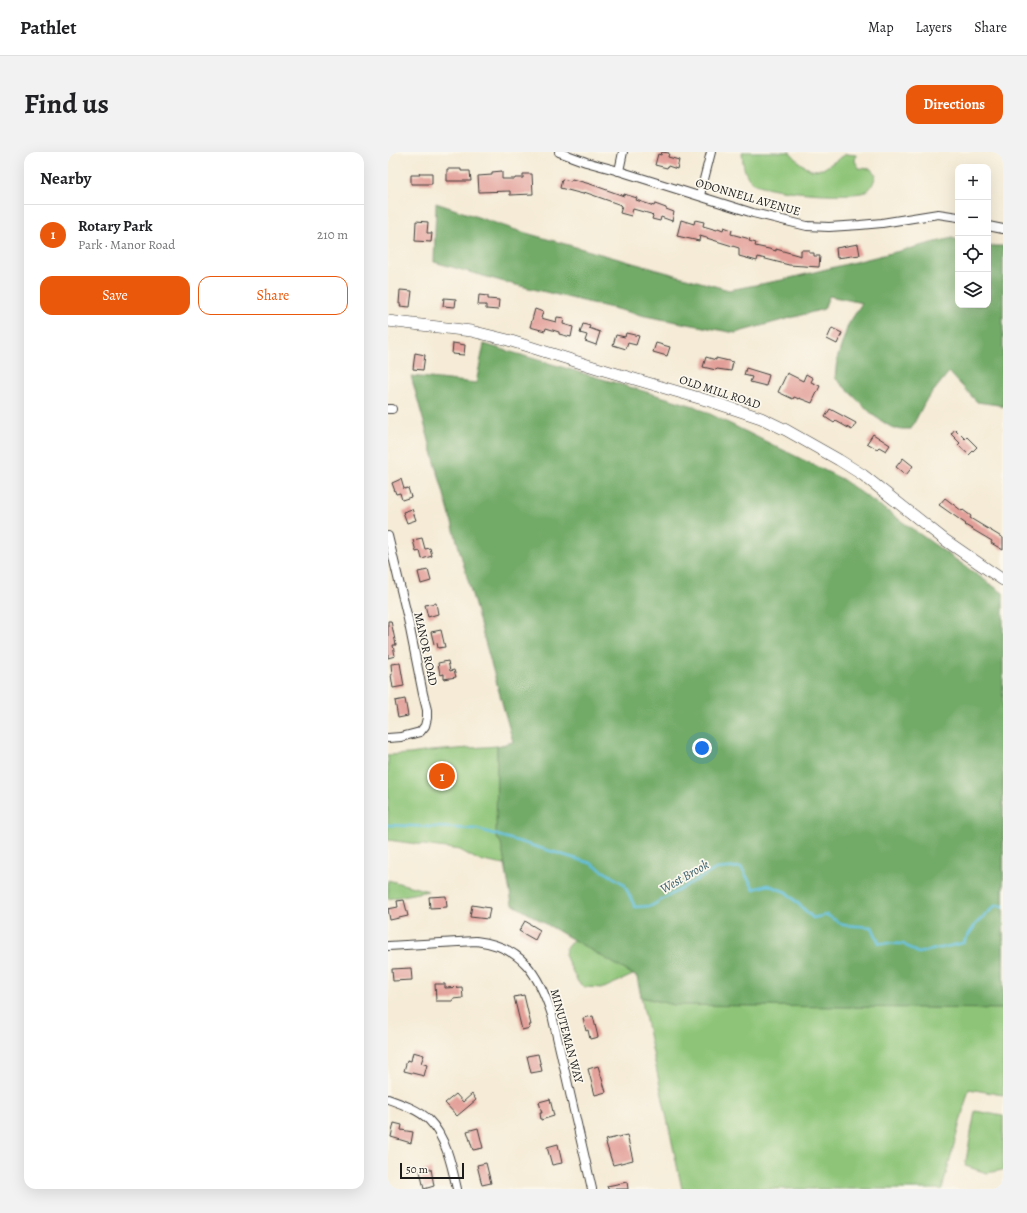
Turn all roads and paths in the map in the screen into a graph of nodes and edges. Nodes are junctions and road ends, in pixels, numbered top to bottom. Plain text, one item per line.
1 (559, 152) edge
2 (623, 152) edge
3 (711, 152) edge
4 (620, 170) junction
5 (700, 195) junction
6 (955, 216) edge
7 (991, 227) edge
8 (1003, 229) edge
9 (388, 321) edge
10 (388, 536) edge
11 (1003, 580) edge
12 (388, 738) edge
13 (388, 946) edge
14 (388, 1099) edge
15 (457, 1189) edge
16 (592, 1189) edge

1 - 4 street, ODONNELL AVENUE
2 - 4 street
3 - 5 street
4 - 5 street, ODONNELL AVENUE
5 - 6 street, ODONNELL AVENUE
7 - 8 street
9 - 11 main road, OLD MILL ROAD
10 - 12 street, MANOR ROAD
13 - 16 street, MINUTEMAN WAY
14 - 15 street

